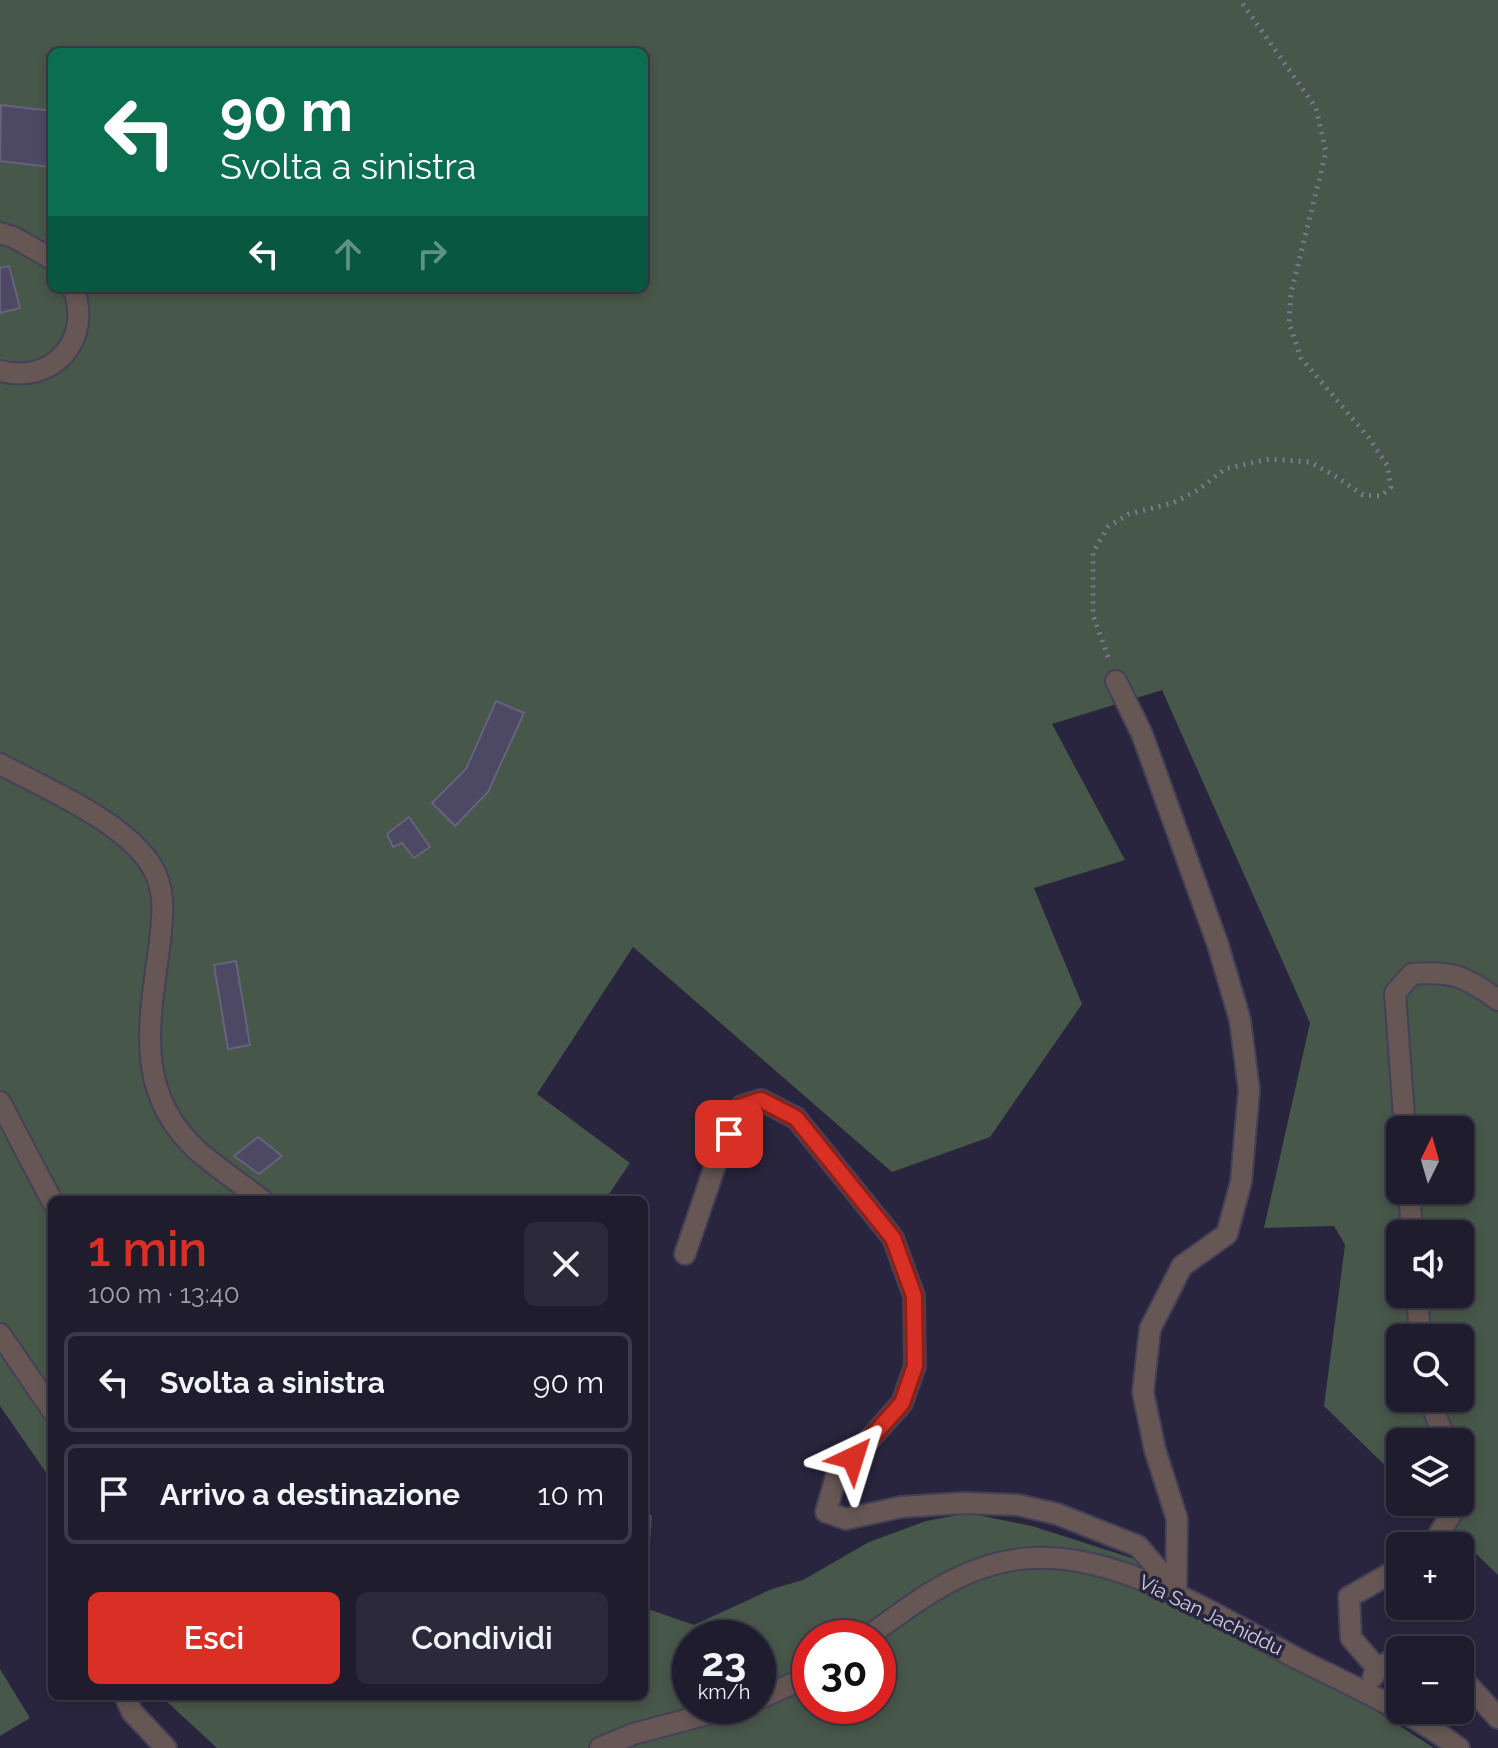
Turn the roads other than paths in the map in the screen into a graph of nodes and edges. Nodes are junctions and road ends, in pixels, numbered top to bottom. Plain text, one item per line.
1 (0, 233) edge
2 (48, 257) edge
3 (74, 292) edge
4 (0, 371) edge
5 (1116, 681) road end
6 (0, 764) edge
7 (1498, 1000) edge
8 (0, 1102) edge
9 (1404, 1116) edge
10 (49, 1196) edge
11 (257, 1196) edge
12 (685, 1254) dead end
13 (0, 1334) edge
14 (48, 1404) edge
15 (1386, 1576) edge
16 (1176, 1593) junction
17 (891, 1620) edge
18 (1386, 1663) edge
19 (1377, 1668) junction
20 (1474, 1691) edge
21 (1365, 1693) junction
22 (127, 1700) edge
23 (1498, 1718) edge
24 (672, 1724) edge
25 (166, 1748) edge
26 (600, 1748) edge
27 (1459, 1748) edge

1 - 2 street
3 - 4 street
5 - 16 street
6 - 11 street
7 - 9 street
8 - 10 street
12 - 16 street
13 - 14 street
15 - 19 street
16 - 17 street, Via San Jachiddu
16 - 21 street, Via San Jachiddu
18 - 19 street
19 - 21 street
20 - 23 street
21 - 27 street, Via San Jachiddu
22 - 25 street
24 - 26 street

